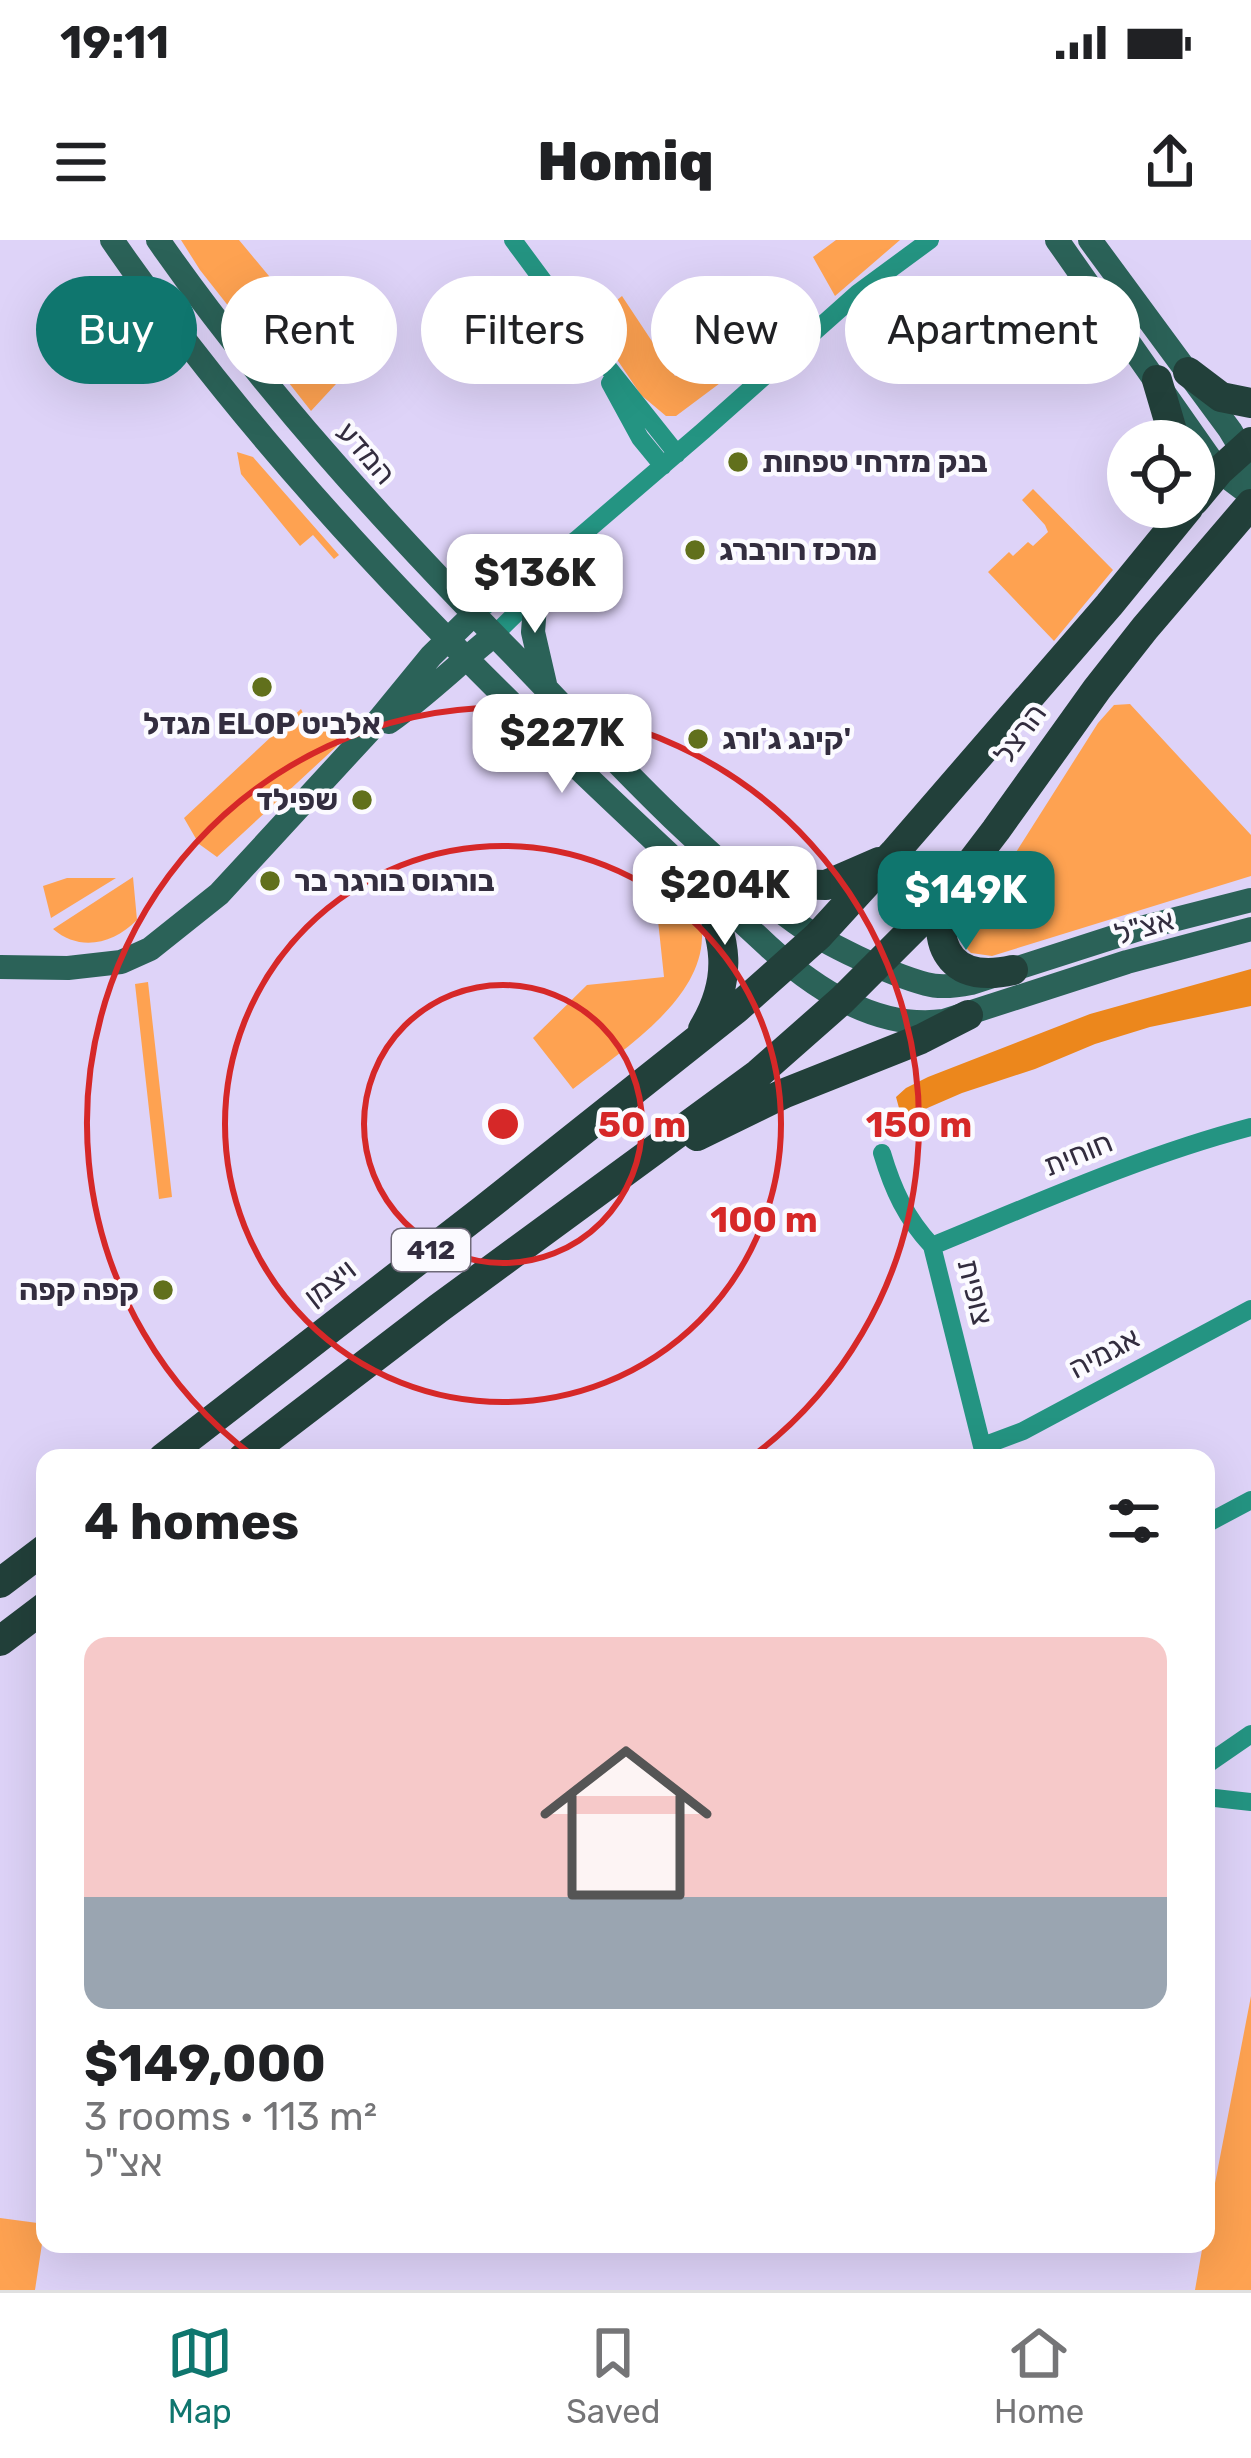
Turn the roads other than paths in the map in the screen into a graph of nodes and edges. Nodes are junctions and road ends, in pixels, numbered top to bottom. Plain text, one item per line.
1 (112, 240) edge
2 (158, 240) edge
3 (513, 240) edge
4 (1090, 240) edge
5 (929, 242) edge
6 (1057, 245) edge
7 (1188, 372) junction
8 (1157, 380) junction
9 (1251, 403) edge
10 (1169, 420) edge
11 (1237, 454) edge
12 (670, 460) junction
13 (1215, 478) edge
14 (1251, 481) edge
15 (1251, 495) edge
16 (1251, 504) edge
17 (1163, 528) edge
18 (1171, 528) edge
19 (576, 540) junction
20 (1157, 544) junction
21 (536, 594) junction
22 (474, 614) junction
23 (493, 636) junction
24 (456, 649) junction
25 (564, 710) junction
26 (894, 853) junction
27 (747, 883) junction
28 (704, 887) junction
29 (945, 896) junction
30 (1251, 899) edge
31 (1251, 929) edge
32 (818, 936) junction
33 (788, 964) junction
34 (878, 964) junction
35 (0, 967) edge
36 (1012, 970) junction
37 (842, 1000) junction
38 (968, 1016) junction
39 (696, 1040) junction
40 (1251, 1127) edge
41 (882, 1153) dead end
42 (616, 1176) junction
43 (932, 1246) junction
44 (1251, 1309) edge
45 (176, 1449) edge
46 (255, 1449) edge
47 (983, 1449) edge
48 (990, 1449) edge
49 (1251, 1500) edge
50 (1215, 1519) edge
51 (36, 1556) edge
52 (0, 1583) edge
53 (36, 1614) edge
54 (0, 1641) edge
55 (1251, 1734) edge
56 (1215, 1759) edge
57 (1215, 1797) edge
58 (1251, 1802) edge

1 - 24 main road
2 - 22 main road, המדע
3 - 12 street
4 - 7 main road
5 - 12 street
6 - 8 main road
7 - 9 main road
7 - 11 main road
8 - 10 main road
8 - 11 main road
11 - 13 main road, הרצל / 412
11 - 14 main road
11 - 15 main road
12 - 19 street
16 - 29 main road, הרצל / 412
17 - 20 main road
18 - 20 main road, הרצל / 412
19 - 21 street
19 - 22 street
20 - 26 main road, הרצל / 412
21 - 23 street
21 - 25 main road
22 - 23 main road, המדע
22 - 24 main road
23 - 24 main road
23 - 25 main road, המדע
24 - 28 main road
24 - 35 main road
25 - 27 main road, המדע
26 - 27 main road
26 - 32 main road, הרצל / 412
27 - 32 main road, המדע
28 - 33 main road
28 - 39 main road
29 - 34 main road, הרצל / 412
29 - 36 main road
30 - 36 main road, אצ"ל
31 - 38 main road, אצ"ל
32 - 33 main road, ויצמן / 412
32 - 34 main road, המדע
33 - 37 main road, אצ"ל
33 - 39 main road, ויצמן / 412
34 - 36 main road, אצ"ל
34 - 37 main road, הרצל / 412
37 - 38 main road, אצ"ל
37 - 42 main road, 412
38 - 42 main road
39 - 45 main road, ויצמן / 412
40 - 43 street, חוחית
41 - 43 street, צופית
42 - 46 main road, 412
43 - 47 street, צופית
44 - 48 street, אגמיה
49 - 50 street
51 - 52 main road
53 - 54 main road
55 - 56 street
57 - 58 street

